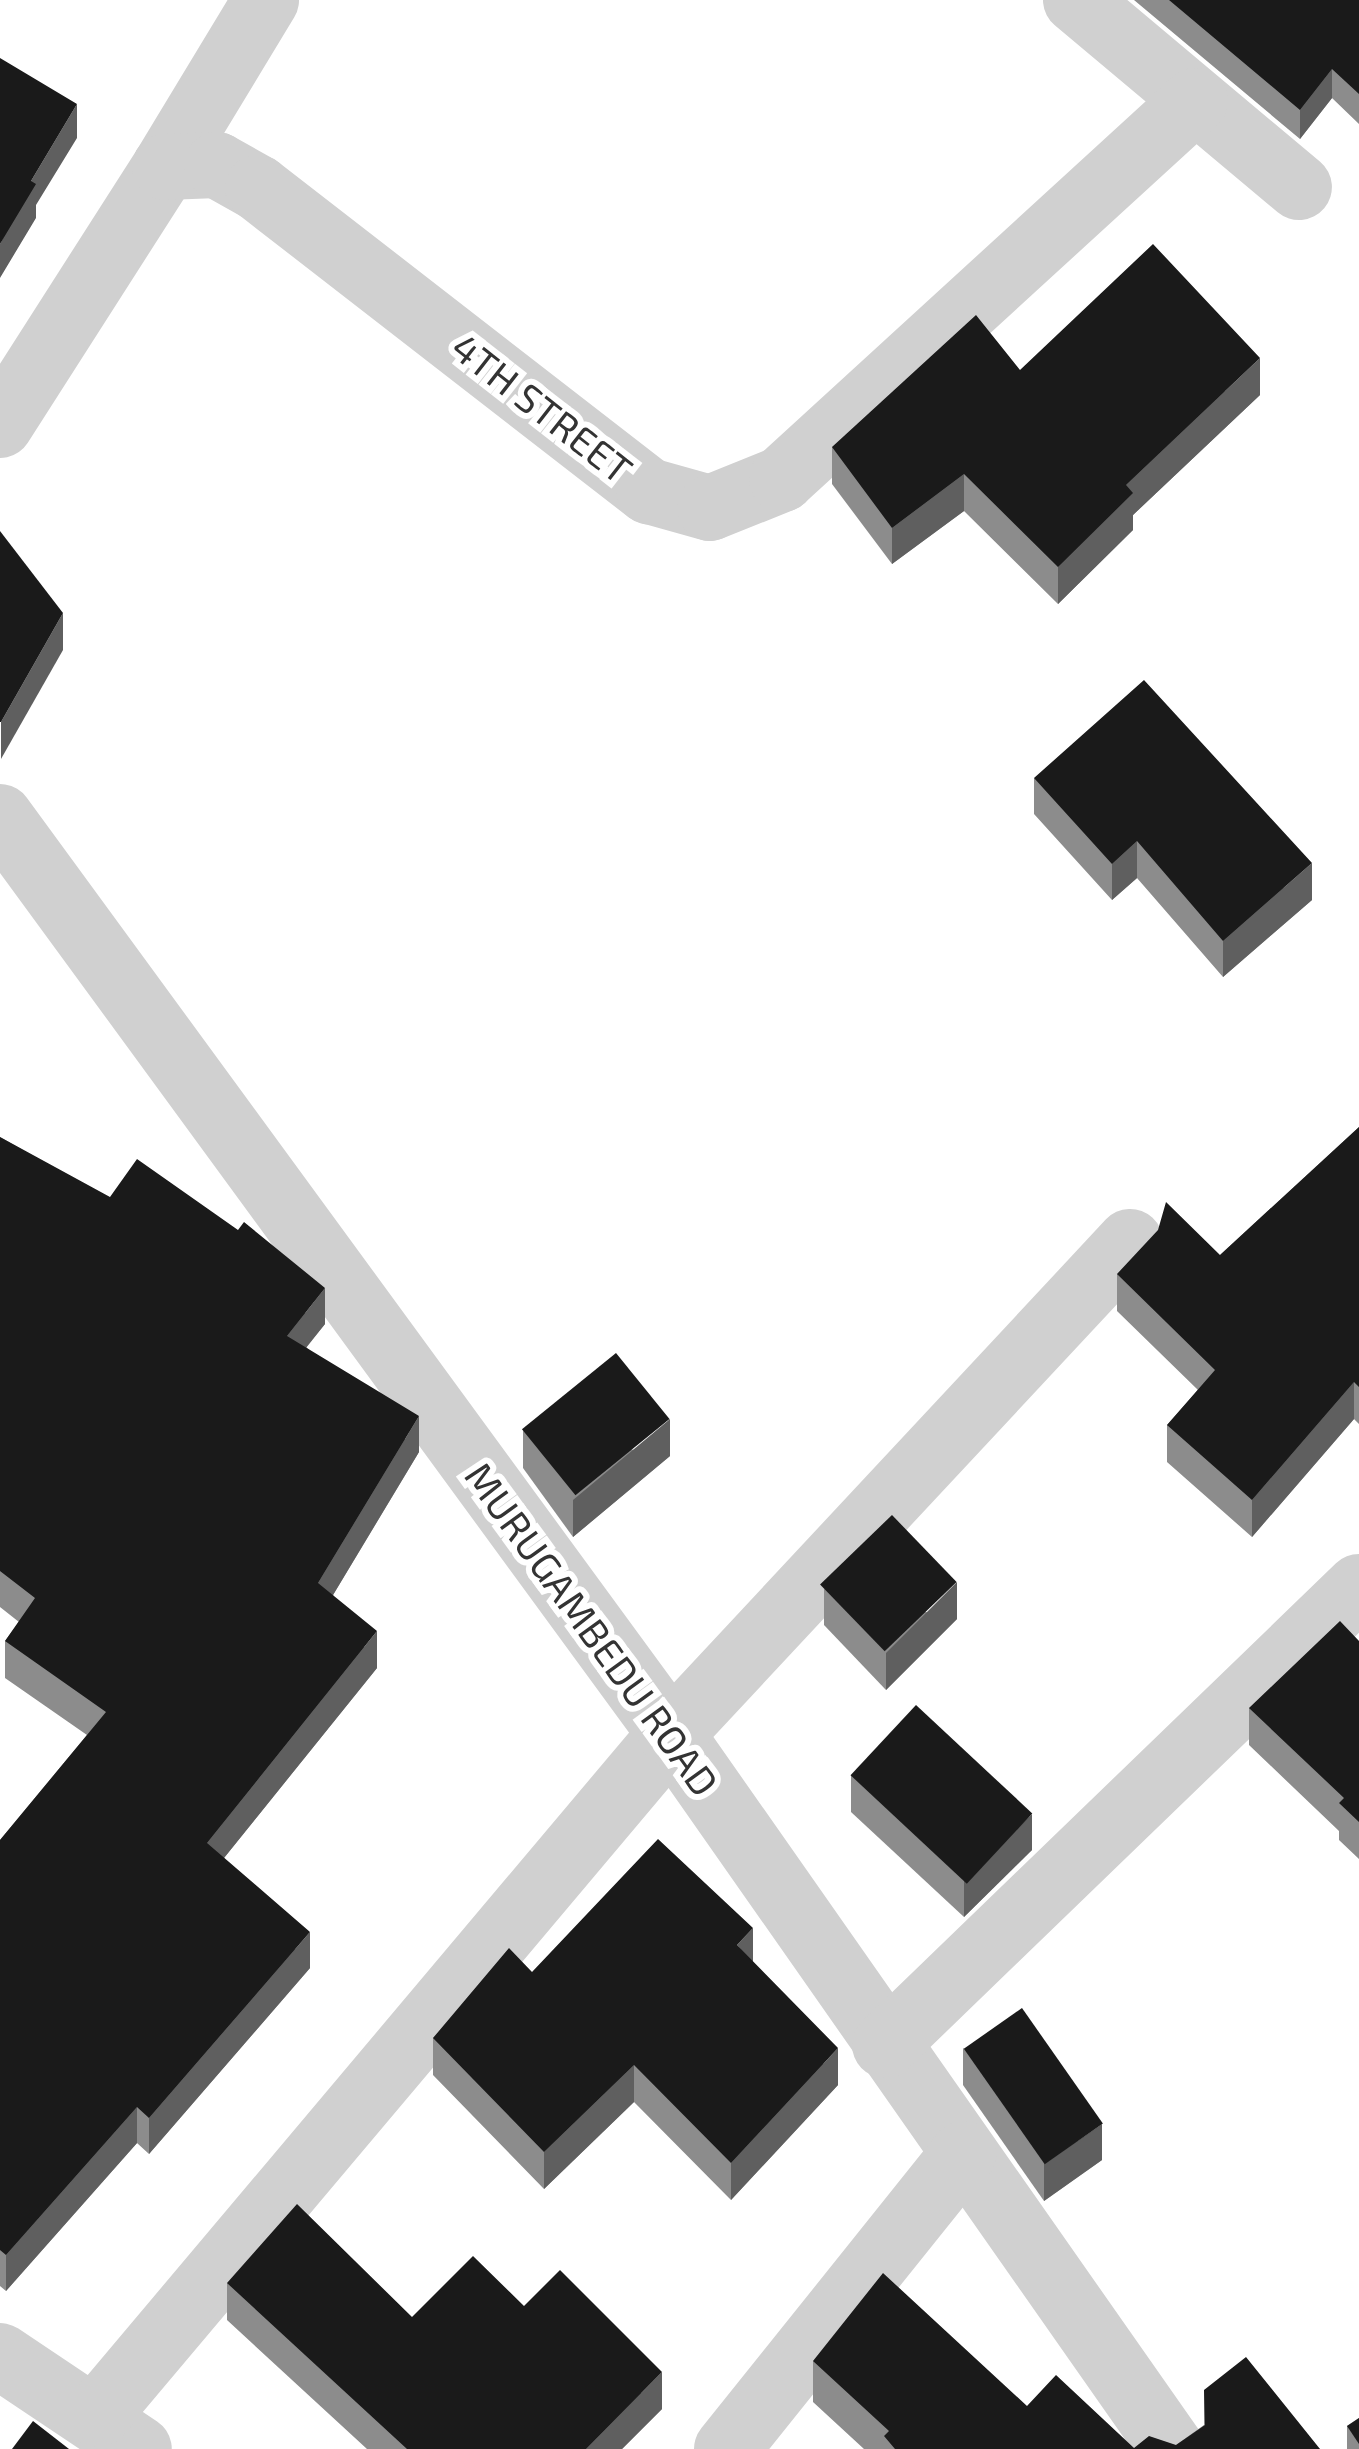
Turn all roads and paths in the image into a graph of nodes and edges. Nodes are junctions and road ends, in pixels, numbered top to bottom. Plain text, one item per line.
1 (266, 0) edge
2 (1076, 0) edge
3 (1195, 101) junction
4 (165, 167) junction
5 (1299, 187) dead end
6 (0, 425) edge
7 (9, 859) edge
8 (1130, 1242) dead end
9 (1359, 1587) edge
10 (671, 1734) junction
11 (885, 2045) junction
12 (963, 2154) junction
13 (0, 2356) edge
14 (118, 2432) edge
15 (727, 2449) edge
16 (1172, 2449) edge

1 - 4 street
2 - 3 street
3 - 4 street, 4TH STREET
3 - 5 street
4 - 6 street
7 - 10 street, MURUGAMBEDU ROAD
8 - 10 street
9 - 11 street
10 - 11 street, MURUGAMBEDU ROAD
10 - 14 street
11 - 12 street, MURUGAMBEDU ROAD
12 - 15 street
12 - 16 street, MURUGAMBEDU ROAD
13 - 14 street

